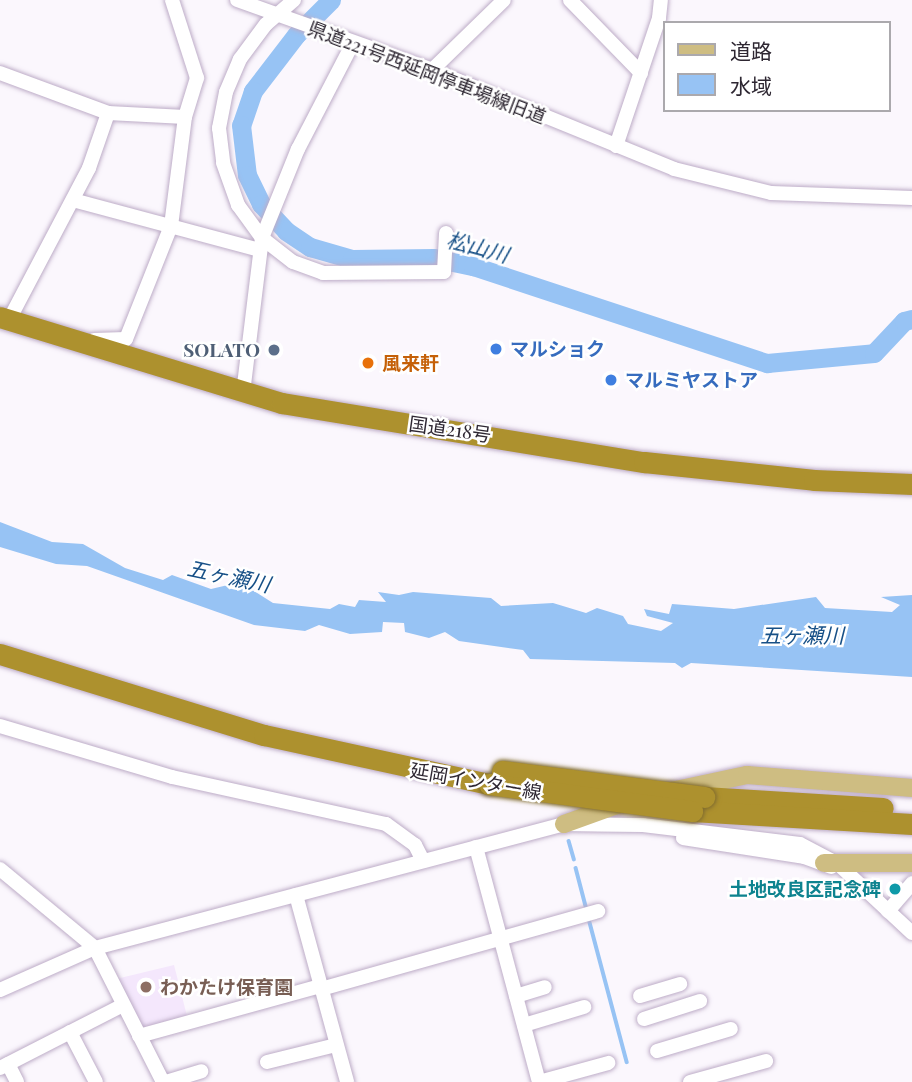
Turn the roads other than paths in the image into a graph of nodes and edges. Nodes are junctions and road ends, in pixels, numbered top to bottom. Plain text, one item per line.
1 (172, 0) edge
2 (294, 0) edge
3 (504, 0) edge
4 (570, 0) edge
5 (661, 0) edge
6 (244, 1) edge
7 (280, 15) junction
8 (353, 43) junction
9 (432, 71) junction
10 (0, 73) edge
11 (641, 73) junction
12 (108, 113) junction
13 (185, 117) junction
14 (616, 146) junction
15 (912, 198) edge
16 (73, 200) junction
17 (171, 226) junction
18 (446, 233) dead end
19 (261, 242) junction
20 (4, 318) edge
21 (70, 341) junction
22 (243, 393) junction
23 (912, 484) edge
24 (0, 654) edge
25 (0, 726) edge
26 (912, 788) edge
27 (698, 804) junction
28 (912, 809) edge
29 (564, 824) junction
30 (912, 824) edge
31 (476, 847) junction
32 (423, 861) junction
33 (831, 863) junction
34 (912, 863) edge
35 (0, 869) edge
36 (912, 883) edge
37 (296, 895) junction
38 (598, 911) dead end
39 (888, 911) junction
40 (912, 933) edge
41 (501, 939) junction
42 (95, 948) junction
43 (680, 984) dead end
44 (321, 988) junction
45 (545, 988) dead end
46 (0, 990) edge
47 (516, 996) junction
48 (640, 996) dead end
49 (700, 1001) dead end
50 (123, 1005) junction
51 (584, 1007) dead end
52 (644, 1019) dead end
53 (524, 1025) junction
54 (731, 1029) dead end
55 (70, 1032) junction
56 (139, 1036) junction
57 (336, 1045) junction
58 (657, 1051) dead end
59 (766, 1060) dead end
60 (267, 1062) dead end
61 (608, 1063) dead end
62 (4, 1066) edge
63 (201, 1071) dead end
64 (17, 1082) edge
65 (96, 1082) edge
66 (164, 1082) edge
67 (346, 1082) edge
68 (539, 1082) edge
69 (690, 1082) edge

1 - 13 street
2 - 7 street
3 - 9 street
4 - 11 street
5 - 11 street
6 - 7 street, 県道221号西延岡停車場線旧道
7 - 8 street, 県道221号西延岡停車場線旧道
7 - 19 street
8 - 9 street, 県道221号西延岡停車場線旧道
8 - 19 street
9 - 14 street, 県道221号西延岡停車場線旧道
10 - 12 street
11 - 14 street
12 - 13 street
12 - 16 street
13 - 17 street
14 - 15 street, 県道221号西延岡停車場線旧道
16 - 17 street
16 - 20 street
17 - 19 street
17 - 21 street
18 - 19 street
19 - 22 street
20 - 21 highway, 国道218号
21 - 22 highway, 国道218号
22 - 23 highway, 国道218号
24 - 27 highway, 延岡インター線, bridge
25 - 32 street
26 - 29 main road
27 - 28 highway, 延岡インター線
27 - 30 highway, 延岡インター線
29 - 31 street
29 - 33 street
31 - 32 street
31 - 41 street
32 - 37 street
33 - 34 main road
33 - 39 street
35 - 42 street
36 - 39 street
37 - 42 street
37 - 44 street
38 - 41 street
39 - 40 street
41 - 44 street
41 - 47 street
42 - 46 street
42 - 50 street
43 - 48 street
44 - 56 street
44 - 57 street
45 - 47 street
47 - 53 street
49 - 52 street
50 - 55 street
50 - 56 street
51 - 53 street
53 - 68 street
54 - 58 street
55 - 62 street
55 - 65 street
56 - 66 street
57 - 60 street
57 - 67 street
59 - 69 street
61 - 68 street
62 - 64 street
63 - 66 street

